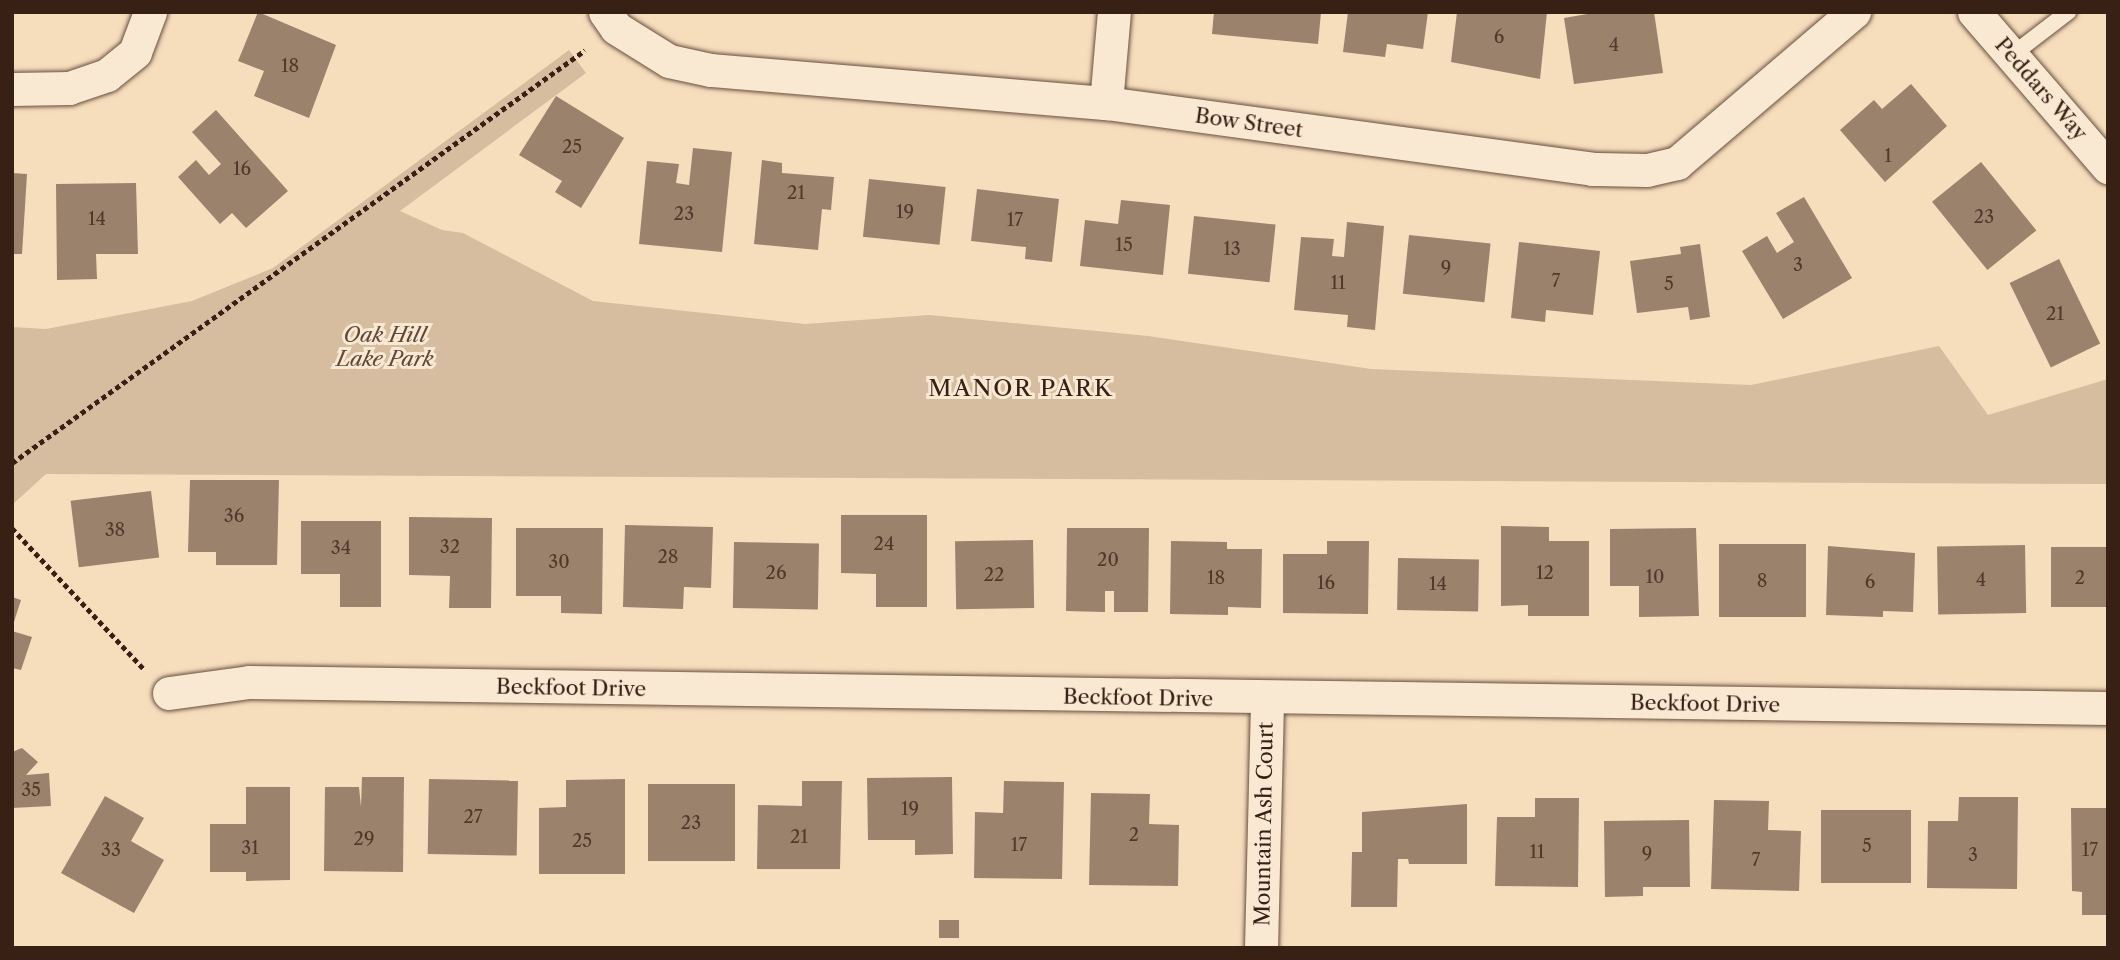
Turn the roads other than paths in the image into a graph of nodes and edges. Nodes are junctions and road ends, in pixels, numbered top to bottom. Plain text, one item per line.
1 (150, 12) edge
2 (1114, 12) edge
3 (1854, 12) edge
4 (1974, 12) edge
5 (2068, 12) edge
6 (610, 20) edge
7 (2012, 55) junction
8 (12, 89) edge
9 (1107, 103) junction
10 (2108, 167) edge
11 (169, 693) road end
12 (1267, 700) junction
13 (2108, 708) edge
14 (1261, 948) edge

1 - 8 street
2 - 9 street
3 - 9 street, Bow Street
4 - 7 street, Peddars Way
5 - 7 lane
6 - 9 street, Bow Street
7 - 10 street, Peddars Way
11 - 12 street, Beckfoot Drive
12 - 13 street, Beckfoot Drive
12 - 14 street, Mountain Ash Court

